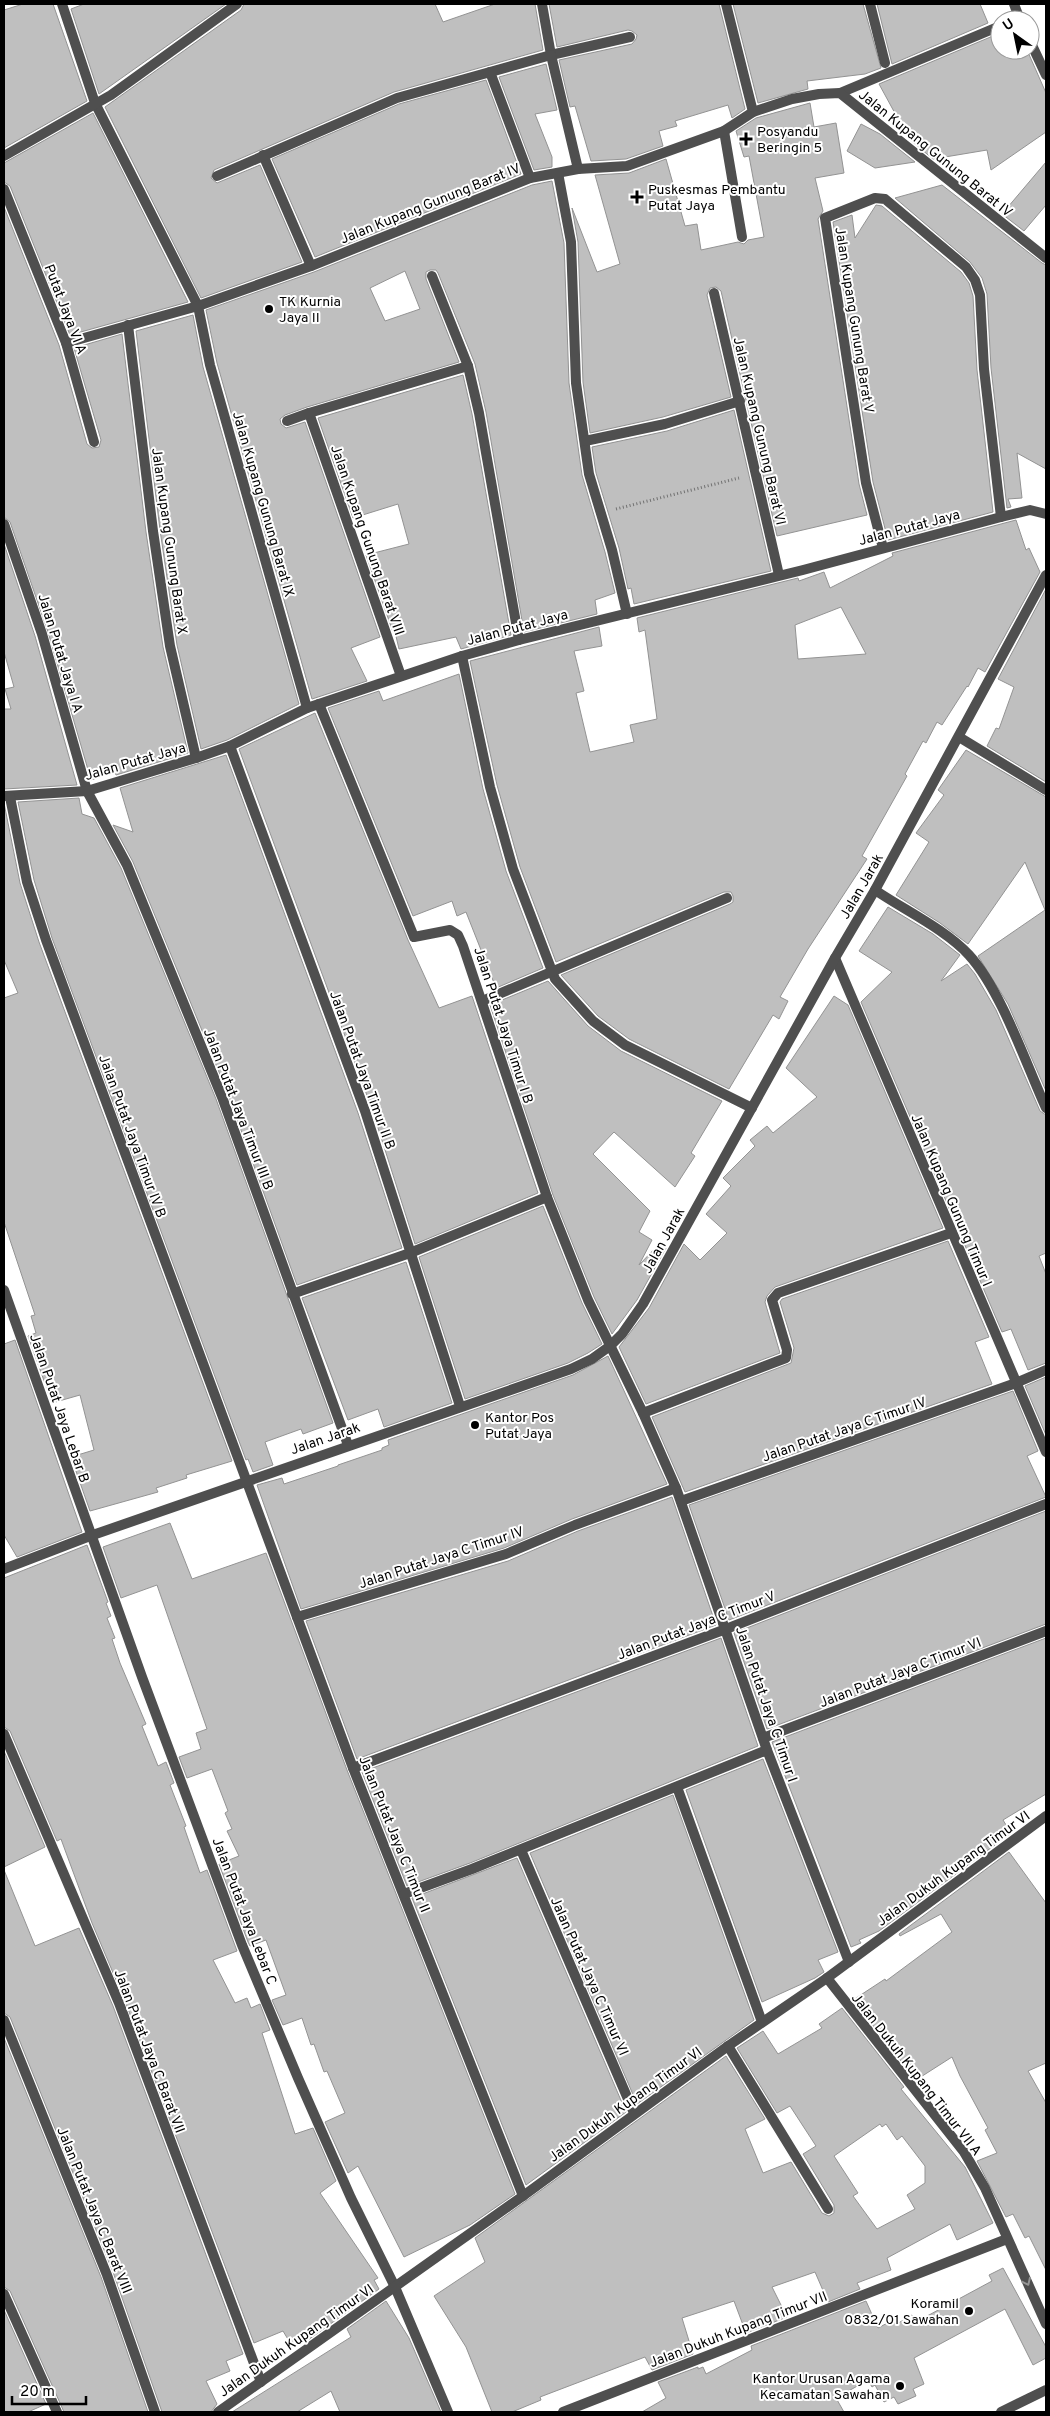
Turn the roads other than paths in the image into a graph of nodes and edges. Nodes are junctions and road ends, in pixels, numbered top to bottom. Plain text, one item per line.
1 (62, 4) edge
2 (237, 4) edge
3 (542, 4) edge
4 (726, 4) edge
5 (870, 4) edge
6 (990, 30) edge
7 (630, 37) dead end
8 (551, 56) junction
9 (1039, 60) edge
10 (885, 63) dead end
11 (490, 72) junction
12 (1046, 75) edge
13 (840, 93) junction
14 (96, 103) junction
15 (753, 112) junction
16 (724, 131) junction
17 (263, 155) junction
18 (4, 156) edge
19 (578, 169) junction
20 (558, 173) junction
21 (217, 176) dead end
22 (530, 178) junction
23 (4, 189) edge
24 (742, 237) dead end
25 (1046, 258) edge
26 (311, 266) junction
27 (432, 276) dead end
28 (714, 293) dead end
29 (198, 306) junction
30 (128, 325) junction
31 (66, 343) junction
32 (468, 366) junction
33 (740, 401) junction
34 (309, 412) junction
35 (287, 421) dead end
36 (585, 441) junction
37 (94, 442) dead end
38 (1046, 514) edge
39 (1001, 517) junction
40 (4, 524) edge
41 (883, 548) junction
42 (779, 575) junction
43 (1046, 575) edge
44 (627, 614) junction
45 (519, 640) junction
46 (462, 656) junction
47 (401, 676) junction
48 (319, 704) junction
49 (307, 708) junction
50 (959, 737) junction
51 (230, 746) junction
52 (196, 758) junction
53 (1046, 790) edge
54 (87, 791) junction
55 (7, 797) edge
56 (875, 890) junction
57 (727, 898) dead end
58 (835, 958) junction
59 (551, 971) junction
60 (482, 1001) junction
61 (752, 1108) junction
62 (1046, 1108) edge
63 (547, 1197) junction
64 (951, 1233) junction
65 (410, 1252) junction
66 (4, 1290) edge
67 (292, 1294) junction
68 (610, 1346) junction
69 (1046, 1370) edge
70 (1016, 1383) junction
71 (460, 1406) junction
72 (643, 1413) junction
73 (348, 1445) junction
74 (1046, 1452) edge
75 (246, 1481) junction
76 (676, 1488) junction
77 (681, 1501) junction
78 (1046, 1504) edge
79 (90, 1536) junction
80 (4, 1569) edge
81 (297, 1617) junction
82 (726, 1629) junction
83 (1046, 1631) edge
84 (4, 1734) edge
85 (763, 1738) junction
86 (767, 1750) junction
87 (353, 1768) junction
88 (677, 1787) junction
89 (1046, 1816) edge
90 (521, 1850) junction
91 (404, 1894) junction
92 (849, 1962) junction
93 (826, 1978) junction
94 (4, 2020) edge
95 (762, 2022) junction
96 (728, 2046) junction
97 (634, 2113) junction
98 (523, 2196) junction
99 (828, 2210) dead end
100 (1007, 2239) junction
101 (395, 2287) junction
102 (4, 2294) edge
103 (1046, 2324) edge
104 (261, 2382) junction
105 (1046, 2390) edge
106 (57, 2412) edge
107 (155, 2412) edge
108 (218, 2412) edge
109 (448, 2412) edge
110 (563, 2412) edge
111 (1001, 2412) edge

1 - 14 street, Jalan Kupang Gunung Barat IX
2 - 14 street
3 - 8 street
4 - 15 street
5 - 10 street
6 - 13 street
7 - 8 street
8 - 11 street
8 - 19 street
9 - 12 street
11 - 17 street
11 - 22 street
13 - 15 street, Jalan Kupang Gunung Barat IV
13 - 25 street, Jalan Kupang Gunung Barat IV
14 - 18 street
14 - 29 street, Jalan Kupang Gunung Barat IX
15 - 16 street, Jalan Kupang Gunung Barat IV
16 - 19 street, Jalan Kupang Gunung Barat IV
16 - 24 street
17 - 21 street
17 - 26 street
19 - 20 street, Jalan Kupang Gunung Barat IV
20 - 22 street, Jalan Kupang Gunung Barat IV
20 - 36 street
22 - 26 street, Jalan Kupang Gunung Barat IV
23 - 31 street, Putat Jaya VI A
26 - 29 street, Jalan Kupang Gunung Barat IV
27 - 32 street
28 - 33 street, Jalan Kupang Gunung Barat VI
29 - 30 street, Jalan Kupang Gunung Barat IV
29 - 49 street, Jalan Kupang Gunung Barat IX
30 - 31 street, Jalan Kupang Gunung Barat IV
30 - 52 street, Jalan Kupang Gunung Barat X
31 - 37 street, Putat Jaya VI A
32 - 34 street
32 - 45 street
33 - 36 street
33 - 42 street, Jalan Kupang Gunung Barat VI
34 - 35 street
34 - 47 street, Jalan Kupang Gunung Barat VIII
36 - 44 street
38 - 39 street, Jalan Putat Jaya
39 - 41 street, Jalan Putat Jaya
39 - 41 street, Jalan Kupang Gunung Barat V
40 - 54 street, Jalan Putat Jaya I A
41 - 42 street, Jalan Putat Jaya
42 - 44 street, Jalan Putat Jaya
43 - 50 street, Jalan Jarak
44 - 45 street, Jalan Putat Jaya
45 - 46 street, Jalan Putat Jaya
46 - 47 street, Jalan Putat Jaya
46 - 59 street
47 - 48 street, Jalan Putat Jaya
48 - 49 street, Jalan Putat Jaya
48 - 60 street, Jalan Putat Jaya Timur I B
49 - 51 street, Jalan Putat Jaya
50 - 53 street
50 - 56 street, Jalan Jarak
51 - 52 street, Jalan Putat Jaya
51 - 65 street, Jalan Putat Jaya Timur II B
52 - 54 street, Jalan Putat Jaya
54 - 55 street, Jalan Putat Jaya
54 - 67 street, Jalan Putat Jaya Timur III B
55 - 75 street, Jalan Putat Jaya Timur IV B
56 - 58 street, Jalan Jarak
56 - 62 street
57 - 59 street
58 - 61 street, Jalan Jarak
58 - 64 street, Jalan Kupang Gunung Timur I
59 - 60 street
59 - 61 street
60 - 63 street, Jalan Putat Jaya Timur I B
61 - 68 street, Jalan Jarak
63 - 65 street
63 - 68 street, Jalan Putat Jaya Timur I B
64 - 70 street, Jalan Kupang Gunung Timur I
64 - 72 street
65 - 67 street
65 - 71 street, Jalan Putat Jaya Timur II B
66 - 79 street, Jalan Putat Jaya Lebar B
67 - 73 street, Jalan Putat Jaya Timur III B
68 - 71 street, Jalan Jarak
68 - 72 street, Jalan Putat Jaya C Timur I
69 - 70 street, Jalan Putat Jaya C Timur IV
70 - 74 street, Jalan Kupang Gunung Timur I
70 - 77 street, Jalan Putat Jaya C Timur IV
71 - 73 street, Jalan Jarak
72 - 76 street, Jalan Putat Jaya C Timur I
73 - 75 street, Jalan Jarak
75 - 79 street, Jalan Jarak
75 - 81 street, Jalan Putat Jaya C Timur II
76 - 77 street, Jalan Putat Jaya C Timur I
76 - 81 street, Jalan Putat Jaya C Timur IV
77 - 82 street, Jalan Putat Jaya C Timur I
78 - 82 street, Jalan Putat Jaya C Timur V
79 - 80 street, Jalan Jarak
79 - 101 street, Jalan Putat Jaya Lebar C
81 - 87 street, Jalan Putat Jaya C Timur II
82 - 85 street, Jalan Putat Jaya C Timur I
82 - 87 street, Jalan Putat Jaya C Timur V
83 - 85 street, Jalan Putat Jaya C Timur VI
84 - 104 street, Jalan Putat Jaya C Barat VII
85 - 86 street, Jalan Putat Jaya C Timur I
86 - 88 street
86 - 92 street, Jalan Putat Jaya C Timur I
87 - 91 street, Jalan Putat Jaya C Timur II
88 - 90 street
88 - 95 street
89 - 92 street, Jalan Dukuh Kupang Timur VI
90 - 91 street
90 - 97 street, Jalan Putat Jaya C Timur VI
91 - 98 street, Jalan Putat Jaya C Timur II
92 - 93 street, Jalan Dukuh Kupang Timur VI
93 - 95 street, Jalan Dukuh Kupang Timur VI
93 - 100 street, Jalan Dukuh Kupang Timur VII A
94 - 107 street, Jalan Putat Jaya C Barat VIII
95 - 96 street, Jalan Dukuh Kupang Timur VI
96 - 97 street, Jalan Dukuh Kupang Timur VI
96 - 99 street
97 - 98 street, Jalan Dukuh Kupang Timur VI
98 - 101 street, Jalan Dukuh Kupang Timur VI
100 -> 103 street, Jalan Dukuh Kupang Timur VII A
100 - 110 street, Jalan Dukuh Kupang Timur VII
101 - 104 street, Jalan Dukuh Kupang Timur VI
101 - 109 street, Jalan Putat Jaya Lebar C
102 - 106 street
104 - 108 street, Jalan Dukuh Kupang Timur VI
105 - 111 street

